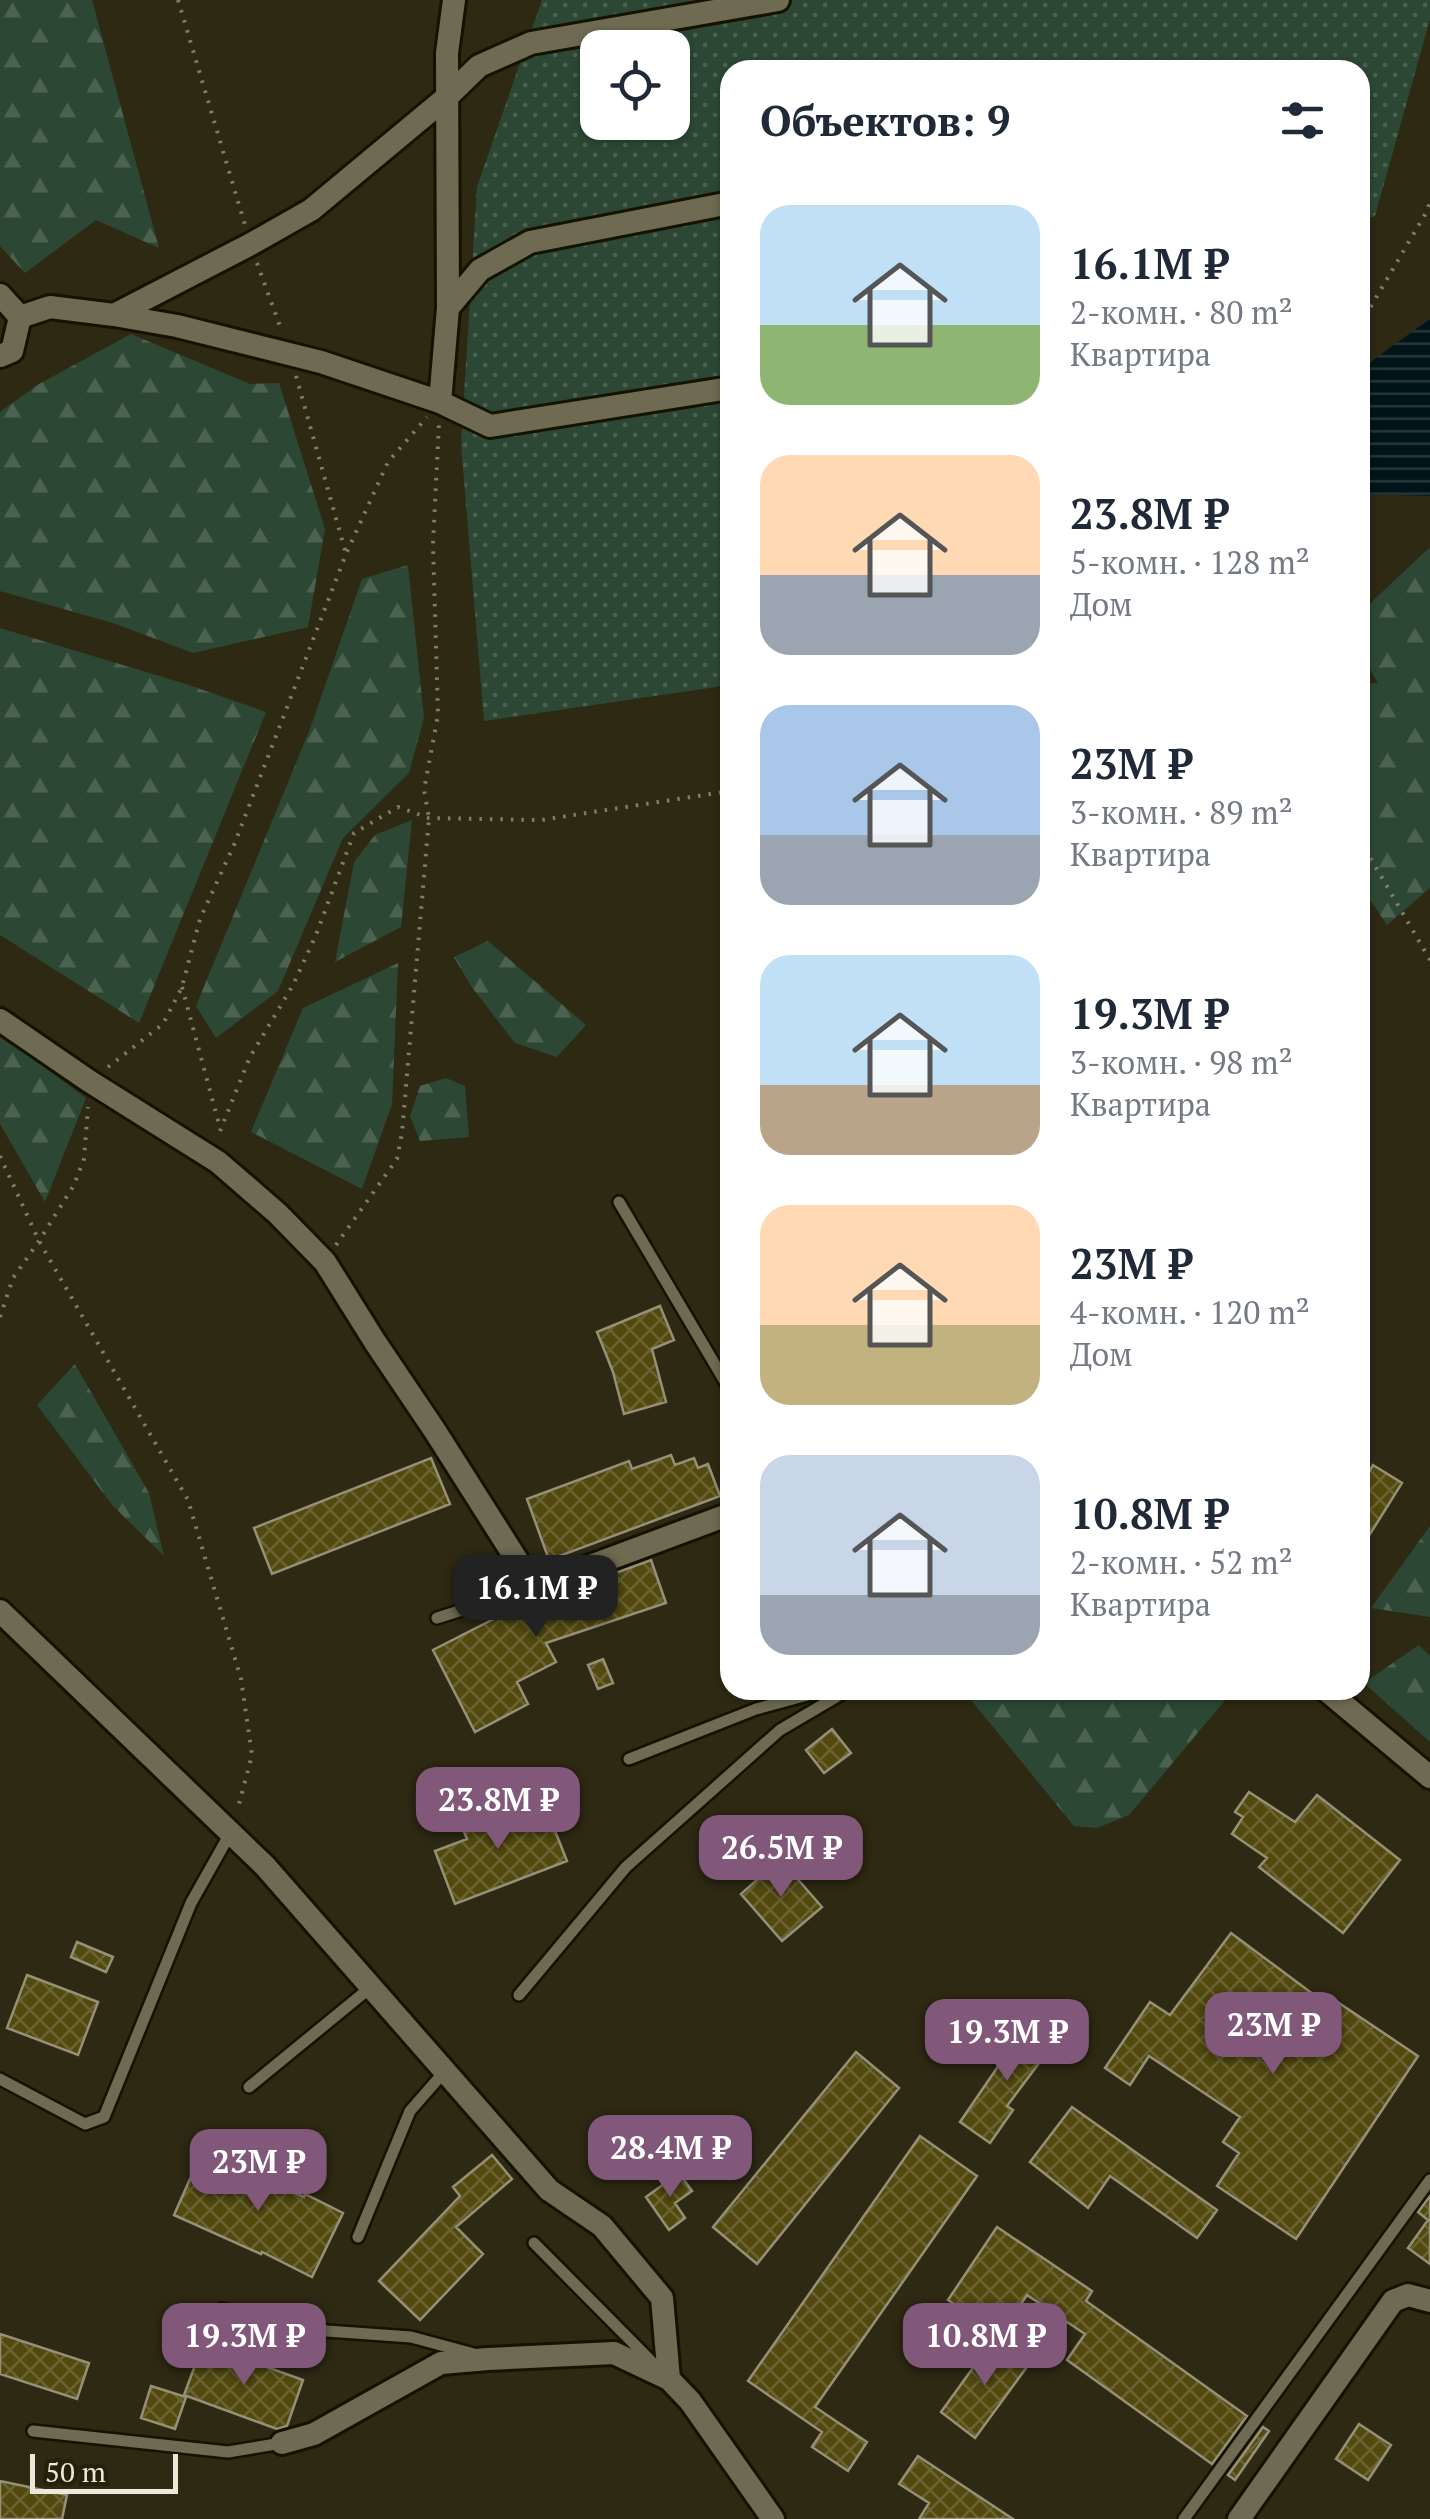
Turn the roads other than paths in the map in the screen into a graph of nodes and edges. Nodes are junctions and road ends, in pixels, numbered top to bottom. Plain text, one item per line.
1 (454, 0) edge
2 (778, 0) edge
3 (447, 97) junction
4 (720, 205) edge
5 (0, 294) edge
6 (448, 308) junction
7 (114, 315) junction
8 (20, 317) junction
9 (0, 356) edge
10 (720, 390) edge
11 (440, 402) junction
12 (0, 1020) edge
13 (618, 1202) dead end
14 (720, 1373) edge
15 (720, 1518) edge
16 (534, 1587) junction
17 (0, 1612) edge
18 (437, 1618) dead end
19 (787, 1700) edge
20 (831, 1700) edge
21 (1338, 1700) edge
22 (630, 1759) dead end
23 (1430, 1778) edge
24 (231, 1832) junction
25 (371, 1987) junction
26 (519, 1995) dead end
27 (445, 2071) junction
28 (0, 2079) edge
29 (249, 2086) dead end
30 (1430, 2180) edge
31 (358, 2236) dead end
32 (534, 2243) dead end
33 (1430, 2301) edge
34 (222, 2309) dead end
35 (488, 2358) junction
36 (669, 2379) junction
37 (33, 2431) dead end
38 (282, 2443) joint
39 (774, 2519) edge
40 (1184, 2519) edge
41 (1239, 2519) edge

1 - 3 street
2 - 3 street
3 - 6 street
3 - 7 street
4 - 6 street
5 - 8 street
6 - 11 street
7 - 8 street
7 - 11 street
8 - 9 street
10 - 11 street
12 - 16 street
13 - 14 lane
15 - 16 street
16 - 18 lane
17 - 24 street
19 - 22 lane
20 - 26 lane
21 - 23 street
24 - 25 street
24 - 28 lane
25 - 27 street
25 - 29 lane
27 - 31 lane
27 - 36 street
30 - 40 lane
32 - 36 lane
33 - 41 street
34 - 35 lane
35 - 36 street
35 - 38 street
36 - 39 street
37 - 38 lane

